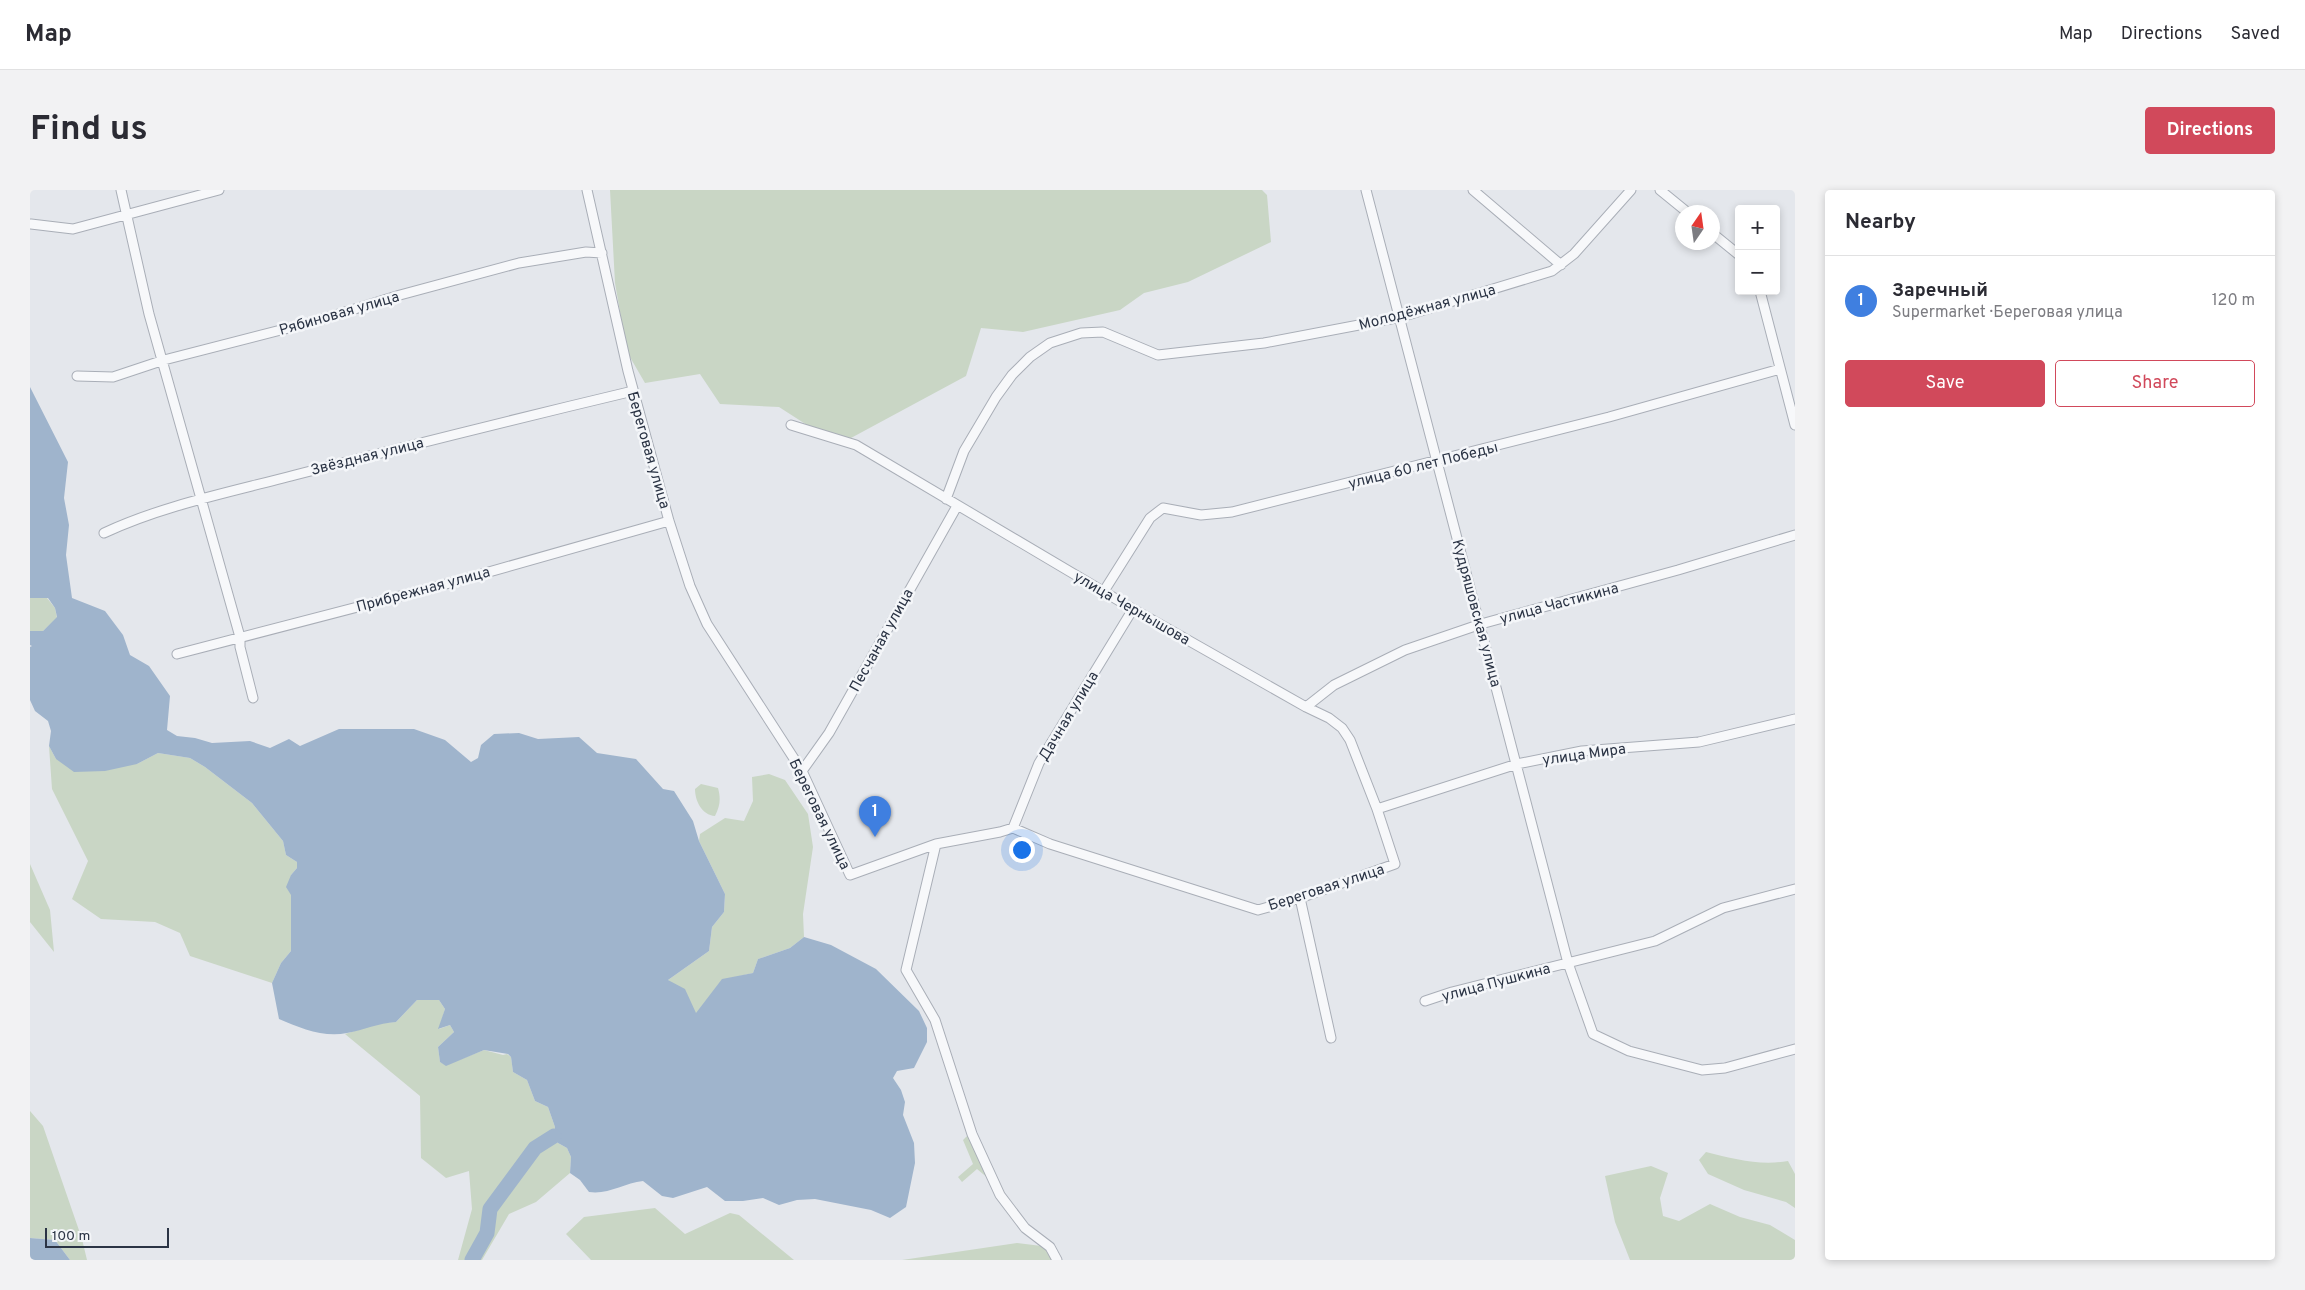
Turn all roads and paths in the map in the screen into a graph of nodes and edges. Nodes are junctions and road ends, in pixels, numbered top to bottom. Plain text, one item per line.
1 (121, 190) edge
2 (218, 190) edge
3 (587, 190) edge
4 (1366, 190) edge
5 (1473, 190) edge
6 (1632, 190) edge
7 (1660, 190) edge
8 (1678, 205) edge
9 (126, 214) junction
10 (31, 224) dead end
11 (1720, 240) edge
12 (1735, 252) edge
13 (602, 253) junction
14 (1561, 265) junction
15 (1761, 295) edge
16 (1401, 317) junction
17 (164, 360) junction
18 (1780, 369) junction
19 (77, 376) dead end
20 (633, 391) junction
21 (791, 424) dead end
22 (1795, 425) edge
23 (1436, 461) junction
24 (200, 500) junction
25 (946, 500) junction
26 (957, 506) junction
27 (669, 522) junction
28 (104, 533) dead end
29 (1795, 536) edge
30 (1104, 591) junction
31 (1132, 609) junction
32 (1481, 624) junction
33 (240, 637) junction
34 (177, 654) dead end
35 (253, 698) dead end
36 (1306, 707) junction
37 (1795, 719) edge
38 (1517, 764) junction
39 (802, 771) junction
40 (1377, 809) junction
41 (1013, 828) junction
42 (936, 844) junction
43 (1395, 864) joint
44 (1795, 889) edge
45 (1300, 898) junction
46 (1568, 963) junction
47 (1425, 1001) dead end
48 (1331, 1038) dead end
49 (1795, 1049) edge
50 (1057, 1260) edge

1 - 9 street
2 - 9 street
3 - 13 street, Береговая улица
4 - 16 street, Кудряшовская улица
5 - 14 street
6 - 14 street, Молодёжная улица
7 - 8 street
9 - 10 street
9 - 17 street
11 - 12 street
13 - 17 street, Рябиновая улица
13 - 20 street, Береговая улица
14 - 16 street, Молодёжная улица
15 - 18 street
16 - 23 street, Кудряшовская улица
16 - 25 street, Молодёжная улица
17 - 19 street, Рябиновая улица
17 - 24 street
18 - 22 street
18 - 23 street, улица 60 лет Победы
20 - 24 street, Звёздная улица
20 - 27 street, Береговая улица
21 - 25 street, улица Чернышова
23 - 30 street, улица 60 лет Победы
23 - 32 street, Кудряшовская улица
24 - 28 street, Звёздная улица
24 - 33 street
25 - 26 street, улица Чернышова
26 - 30 street, улица Чернышова
26 - 39 street, Песчаная улица
27 - 33 street, Прибрежная улица
27 - 39 street, Береговая улица
29 - 32 street, улица Частикина
30 - 31 street, улица Чернышова
31 - 36 street, улица Чернышова
31 - 41 street, Дачная улица
32 - 36 street, улица Частикина
32 - 38 street, Кудряшовская улица
33 - 34 street, Прибрежная улица
33 - 35 street
36 - 40 street, улица Чернышова
37 - 38 street, улица Мира
38 - 40 street, улица Мира
38 - 46 street, Кудряшовская улица
39 - 42 street, Береговая улица
40 - 43 street, улица Чернышова
41 - 42 street, Береговая улица
41 - 45 street, Береговая улица
42 - 50 street
43 - 45 street, Береговая улица
44 - 46 street, улица Пушкина
45 - 48 street
46 - 47 street, улица Пушкина
46 - 49 street, Кудряшовская улица

